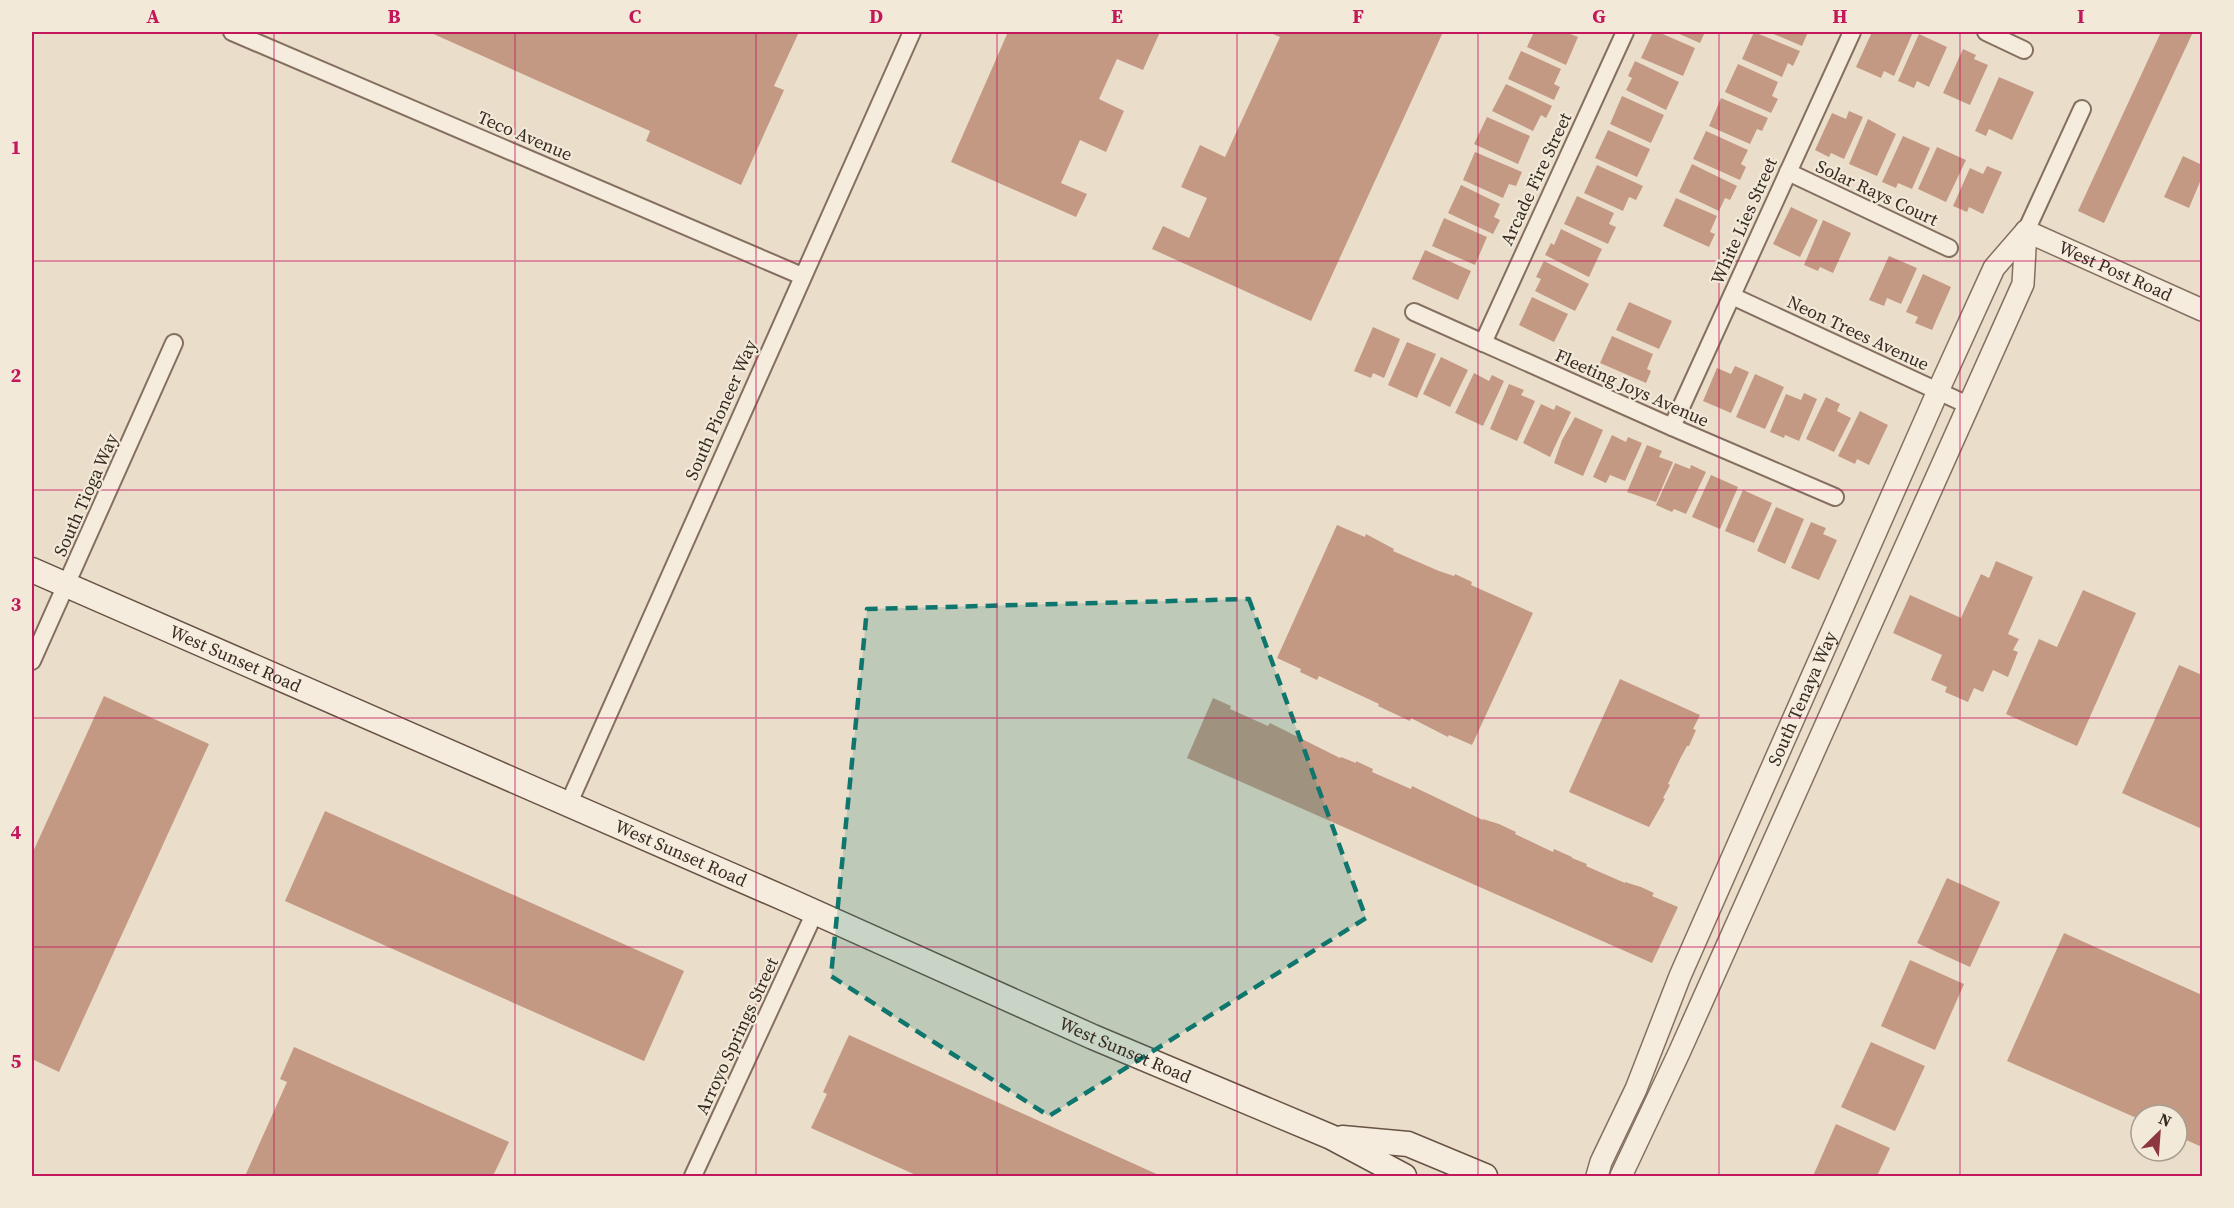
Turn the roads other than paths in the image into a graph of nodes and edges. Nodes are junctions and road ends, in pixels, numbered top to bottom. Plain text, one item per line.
1 (232, 32) edge
2 (912, 32) edge
3 (1625, 32) edge
4 (1852, 32) edge
5 (1986, 32) edge
6 (2024, 50) dead end
7 (2082, 109) dead end
8 (1788, 172) junction
9 (2026, 231) junction
10 (1949, 248) dead end
11 (802, 276) junction
12 (1732, 296) junction
13 (2202, 310) edge
14 (1414, 312) dead end
15 (174, 343) dead end
16 (1483, 343) junction
17 (1938, 391) junction
18 (1968, 405) junction
19 (1672, 427) junction
20 (1834, 497) dead end
21 (32, 570) edge
22 (67, 586) junction
23 (32, 662) edge
24 (568, 805) junction
25 (815, 912) junction
26 (1331, 1137) junction
27 (693, 1176) edge
28 (1404, 1176) edge
29 (1485, 1176) edge
30 (1597, 1176) edge
31 (1621, 1176) edge

1 - 11 street, Teco Avenue
2 - 11 street, South Pioneer Way
3 - 16 street, Arcade Fire Street
4 - 8 street, White Lies Street
5 - 6 street
7 - 9 street, South Tenaya Way
8 - 10 street, Solar Rays Court
8 - 12 street, White Lies Street
9 - 13 street, West Post Road
9 - 17 street, South Tenaya Way
9 - 18 street, South Tenaya Way
11 - 24 street, South Pioneer Way
12 - 17 street, Neon Trees Avenue
12 - 19 street, White Lies Street
14 - 16 street, Fleeting Joys Avenue
15 - 22 street, South Tioga Way
16 - 19 street, Fleeting Joys Avenue
17 - 18 street, Neon Trees Avenue
17 - 30 street, South Tenaya Way
18 - 31 street, South Tenaya Way
19 - 20 street, Fleeting Joys Avenue
21 - 22 main road, West Sunset Road
22 - 23 street, South Tioga Way
22 - 24 main road, West Sunset Road
24 - 25 main road, West Sunset Road
25 - 26 main road, West Sunset Road
25 - 27 street, Arroyo Springs Street
26 - 28 main road, West Sunset Road
26 - 29 main road, West Sunset Road

